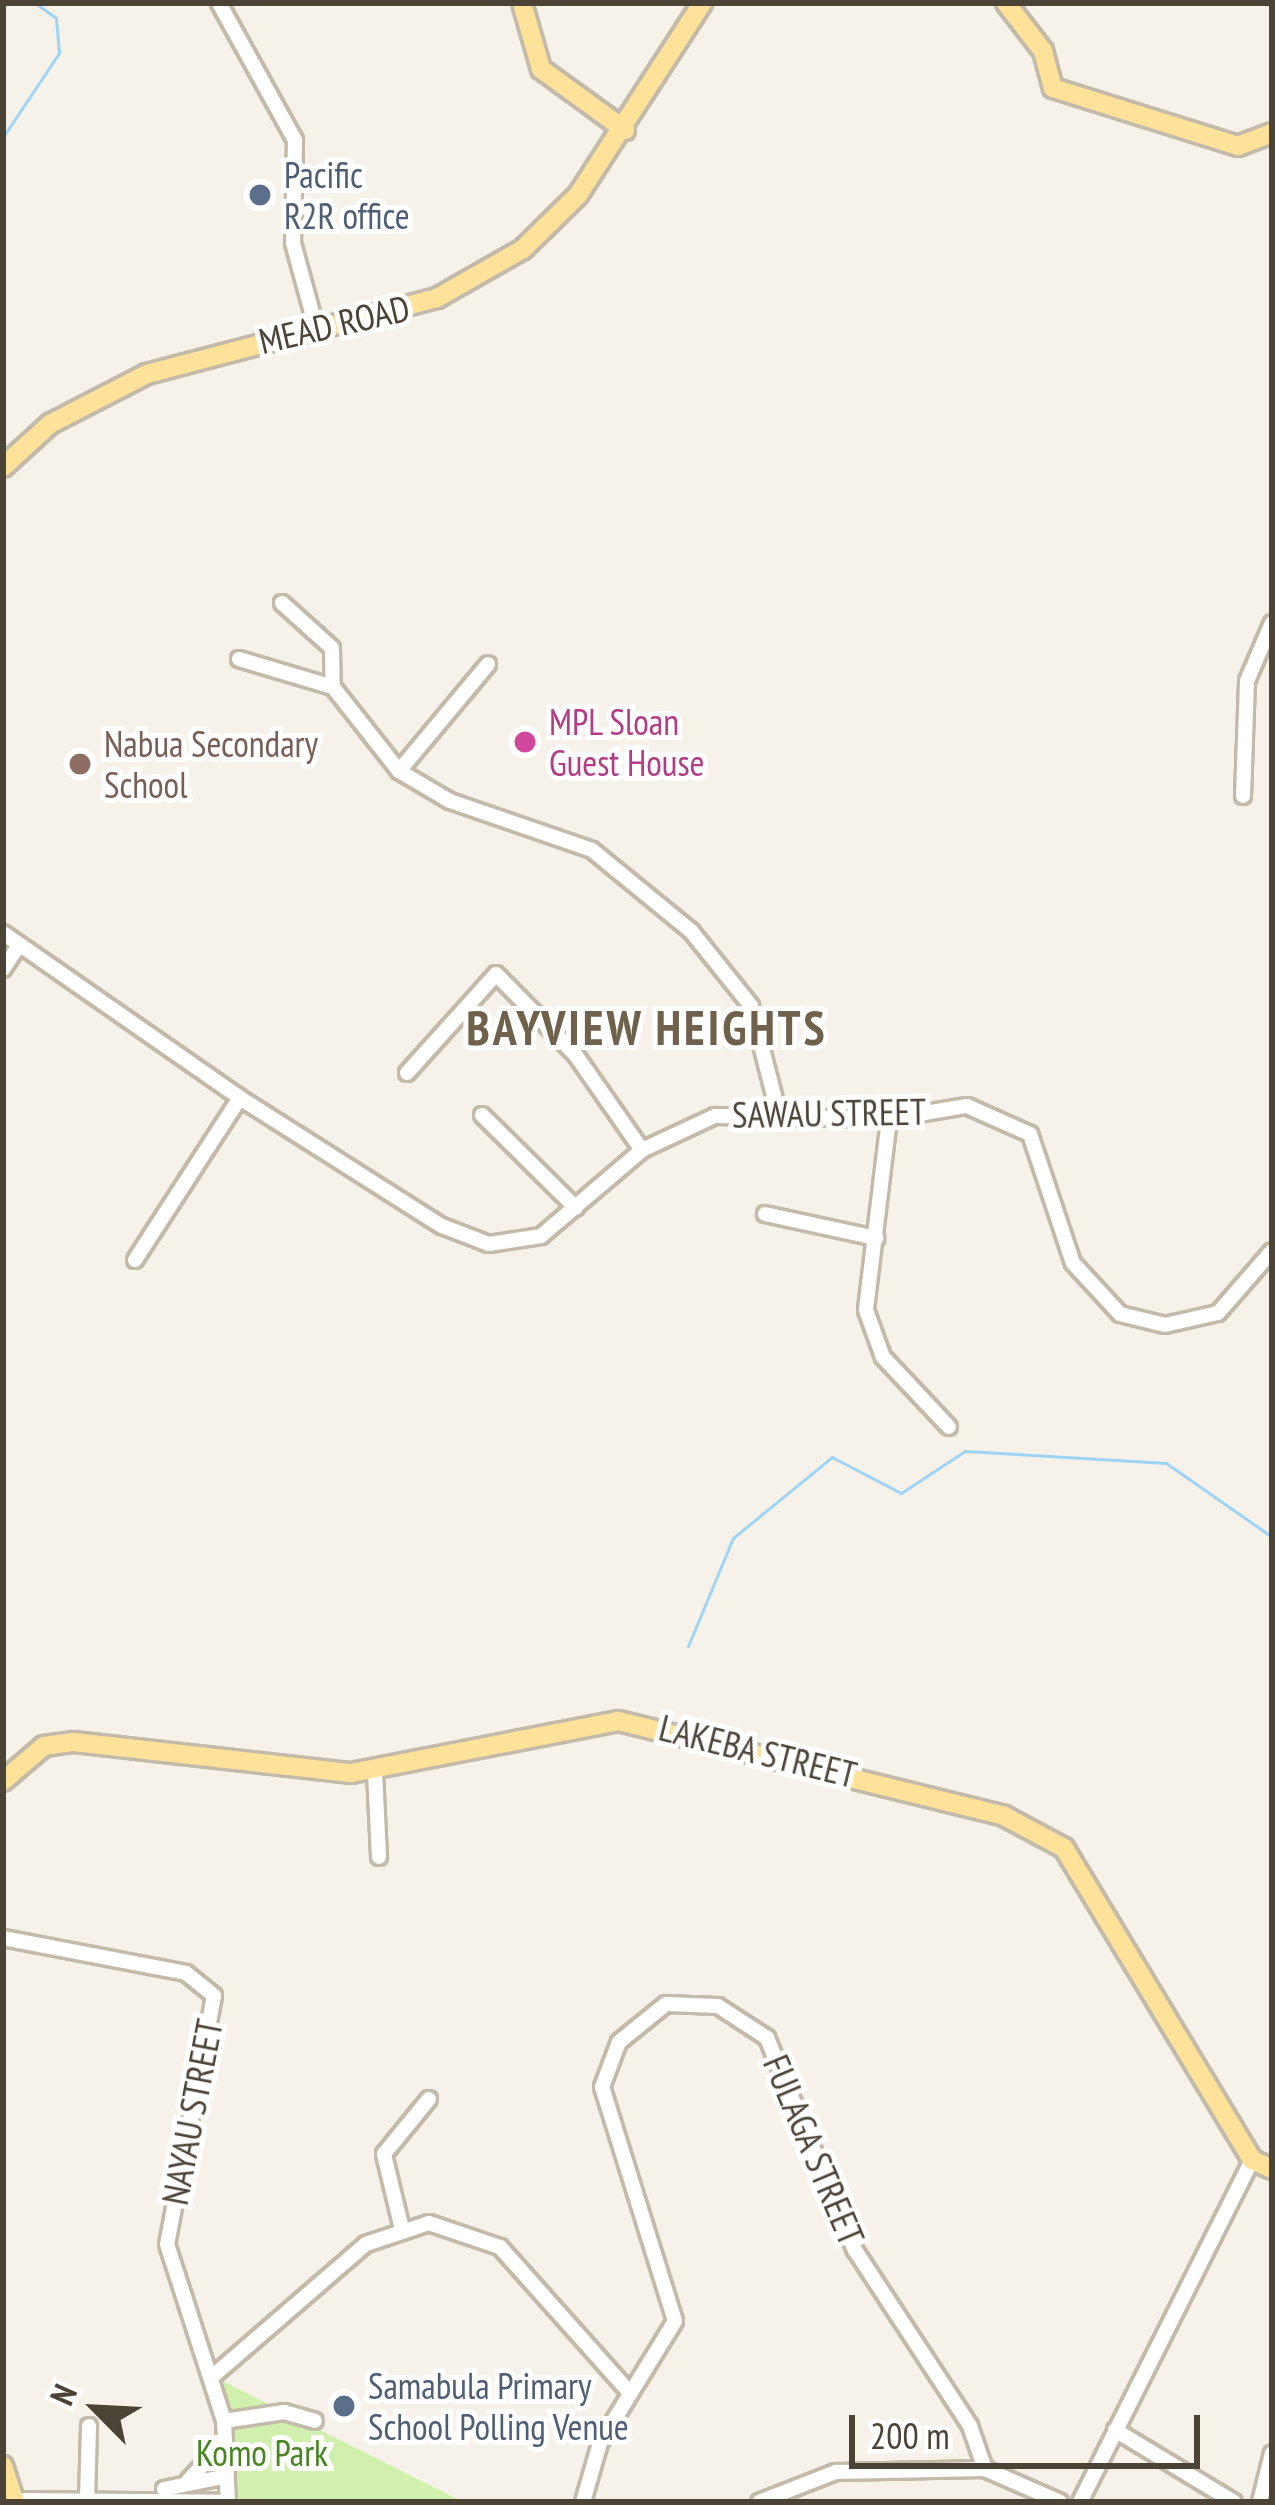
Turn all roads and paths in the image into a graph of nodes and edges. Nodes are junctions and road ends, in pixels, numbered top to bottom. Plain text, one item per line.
1 (219, 3) edge
2 (522, 3) edge
3 (702, 3) edge
4 (1006, 3) edge
5 (625, 130) junction
6 (1272, 133) edge
7 (317, 332) junction
8 (3, 467) edge
9 (282, 603) dead end
10 (1272, 623) edge
11 (238, 659) dead end
12 (488, 664) dead end
13 (333, 687) junction
14 (399, 771) junction
15 (1243, 796) dead end
16 (3, 933) edge
17 (19, 944) junction
18 (3, 969) edge
19 (407, 1073) dead end
20 (240, 1098) junction
21 (778, 1111) junction
22 (482, 1115) dead end
23 (889, 1119) junction
24 (642, 1150) junction
25 (576, 1208) junction
26 (765, 1214) dead end
27 (876, 1238) junction
28 (1272, 1251) edge
29 (134, 1260) dead end
30 (949, 1427) dead end
31 (375, 1772) junction
32 (3, 1781) edge
33 (380, 1857) dead end
34 (3, 1938) edge
35 (429, 2099) dead end
36 (1252, 2160) junction
37 (1272, 2169) edge
38 (401, 2225) junction
39 (213, 2376) junction
40 (630, 2393) junction
41 (224, 2421) junction
42 (314, 2421) dead end
43 (89, 2426) dead end
44 (1115, 2430) junction
45 (224, 2441) junction
46 (1272, 2452) edge
47 (3, 2466) edge
48 (985, 2469) junction
49 (227, 2476) junction
50 (184, 2484) junction
51 (148, 2495) junction
52 (87, 2498) junction
53 (15, 2501) edge
54 (228, 2502) edge
55 (583, 2502) edge
56 (759, 2502) edge
57 (1060, 2502) edge
58 (1080, 2502) edge
59 (1234, 2502) edge
60 (1259, 2502) edge

1 - 7 street
2 - 5 main road
3 - 5 main road, MEAD ROAD
4 - 6 main road
5 - 7 main road, MEAD ROAD
7 - 8 main road, MEAD ROAD
9 - 13 street
10 - 15 street
11 - 13 street
12 - 14 street
13 - 14 street
14 - 21 street
16 - 17 street, SAWAU STREET
17 - 18 street
17 - 20 street, SAWAU STREET
19 - 24 street
20 - 25 street, SAWAU STREET
20 - 29 street
21 - 23 street, SAWAU STREET
21 - 24 street, SAWAU STREET
22 - 25 street
23 - 27 street
23 - 28 street, SAWAU STREET
24 - 25 street, SAWAU STREET
26 - 27 street
27 - 30 street
31 - 32 main road, LAKEBA STREET
31 - 33 street
31 - 36 main road, LAKEBA STREET
34 - 39 street, NAYAU STREET
35 - 38 street
36 - 37 main road
36 - 44 street
38 - 39 street
38 - 40 street
39 - 41 street, NAYAU STREET
40 - 48 street, FULAGA STREET
40 - 55 street, FULAGA STREET
41 - 42 street
41 - 45 street, NAYAU STREET
43 - 52 street
44 - 58 street
44 - 59 street
45 - 49 street, NAYAU STREET
45 - 50 street
46 - 60 street
47 - 53 main road
48 - 56 street
48 - 57 street
49 - 50 street, NAYAU STREET
49 - 54 street, NAYAU STREET
50 - 51 street, NAYAU STREET
51 - 52 street, NAYAU STREET
51 - 54 street, NAYAU STREET
52 - 53 street, NAYAU STREET

